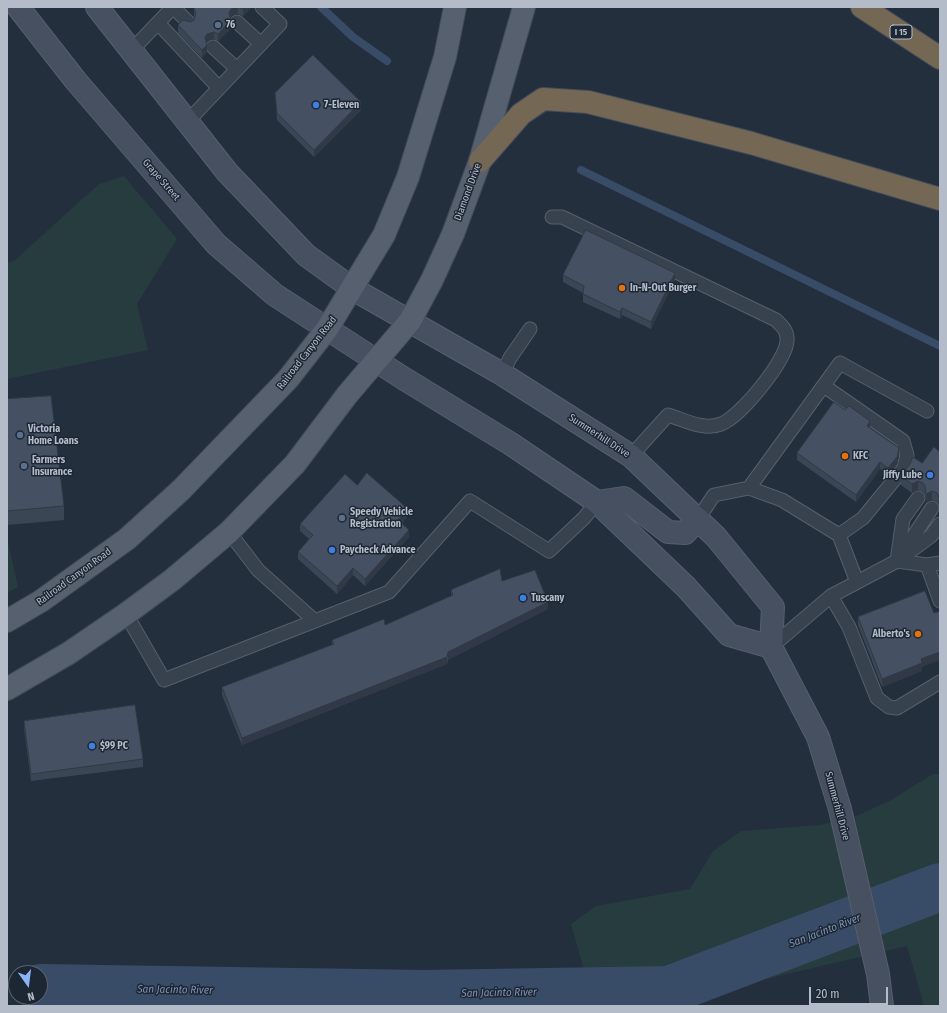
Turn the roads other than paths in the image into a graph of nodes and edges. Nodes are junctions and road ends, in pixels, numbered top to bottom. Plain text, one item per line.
1 (18, 7) edge
2 (97, 7) edge
3 (173, 7) edge
4 (262, 7) edge
5 (455, 7) edge
6 (524, 7) edge
7 (862, 7) edge
8 (188, 22) edge
9 (237, 22) dead end
10 (158, 23) junction
11 (261, 44) junction
12 (213, 46) dead end
13 (131, 51) junction
14 (940, 58) edge
15 (237, 70) junction
16 (219, 88) junction
17 (187, 122) junction
18 (480, 160) junction
19 (940, 199) edge
20 (552, 218) dead end
21 (353, 289) junction
22 (410, 321) junction
23 (327, 329) junction
24 (530, 329) dead end
25 (377, 361) junction
26 (502, 374) junction
27 (824, 386) junction
28 (926, 411) dead end
29 (631, 456) junction
30 (749, 488) junction
31 (918, 498) dead end
32 (597, 502) junction
33 (932, 508) dead end
34 (698, 519) junction
35 (940, 524) edge
36 (229, 532) junction
37 (839, 536) junction
38 (897, 561) junction
39 (940, 563) edge
40 (927, 565) junction
41 (857, 582) junction
42 (831, 596) junction
43 (940, 601) edge
44 (126, 614) junction
45 (7, 621) edge
46 (315, 621) junction
47 (771, 647) junction
48 (940, 682) edge
49 (7, 689) edge
50 (878, 974) junction
51 (882, 1006) edge
52 (897, 1006) edge

1 - 23 main road, Grape Street
2 - 13 main road
3 - 8 lane
3 - 10 lane
4 - 11 lane
5 - 21 main road, Railroad Canyon Road
6 - 18 main road, Diamond Drive
7 - 14 highway, I 15
9 - 11 lane
10 - 13 lane
10 - 16 lane
11 - 15 lane
12 - 15 lane
13 - 17 main road
15 - 16 lane
16 - 17 lane
17 - 21 main road
18 - 19 highway
18 - 22 main road, Diamond Drive
20 - 29 lane
21 - 22 main road, Summerhill Drive
21 - 23 main road, Railroad Canyon Road
22 - 25 main road, Diamond Drive
22 - 26 main road, Summerhill Drive
23 - 25 main road
23 - 45 main road, Railroad Canyon Road
24 - 26 lane
25 - 32 main road
25 - 36 main road
26 - 29 main road, Summerhill Drive
27 - 28 lane
27 - 30 lane
27 - 37 lane
29 - 34 main road, Summerhill Drive
30 - 34 lane
30 - 37 lane
31 - 38 lane
32 - 34 main road
32 - 46 lane
32 - 47 main road
33 - 38 lane
34 - 47 main road, Summerhill Drive
35 - 38 lane
36 - 44 main road
36 - 46 lane
37 - 41 lane
38 - 40 lane
38 - 41 lane
39 - 40 lane
40 - 43 lane
41 - 42 lane
42 - 47 lane
42 - 48 lane
44 - 46 lane
44 - 49 main road
47 - 50 main road, Summerhill Drive
50 - 51 main road, Summerhill Drive
50 - 52 main road, Summerhill Drive

